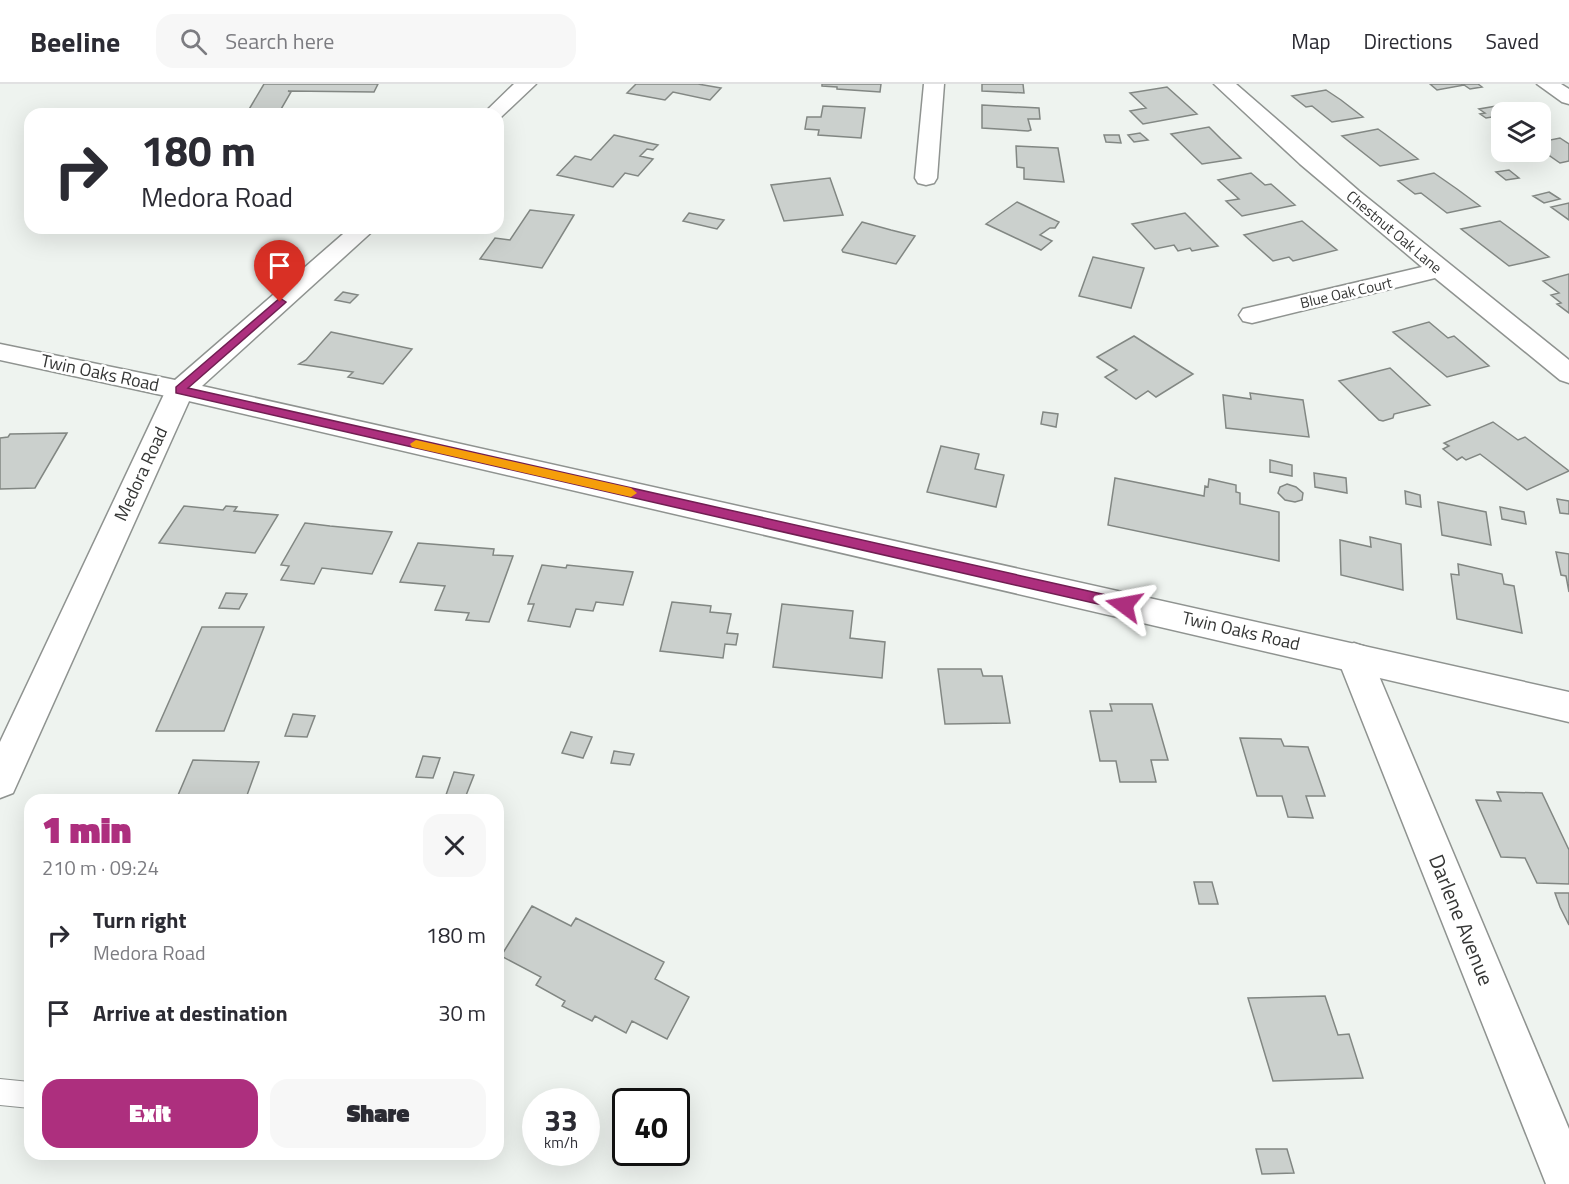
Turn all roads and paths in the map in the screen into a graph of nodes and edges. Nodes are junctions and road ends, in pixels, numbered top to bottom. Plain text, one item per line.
1 (526, 84) edge
2 (934, 84) edge
3 (1224, 84) edge
4 (1547, 84) edge
5 (1569, 98) edge
6 (500, 108) edge
7 (926, 178) dead end
8 (357, 234) edge
9 (1440, 270) junction
10 (1252, 315) dead end
11 (0, 352) edge
12 (1569, 374) edge
13 (180, 390) junction
14 (1354, 657) junction
15 (1569, 706) edge
16 (0, 781) edge
17 (0, 1092) edge
18 (24, 1094) edge
19 (1569, 1184) edge

1 - 6 street
2 - 7 street
3 - 9 street, Chestnut Oak Lane
4 - 5 street
8 - 13 street, Medora Road
9 - 10 street, Blue Oak Court
9 - 12 street, Chestnut Oak Lane
11 - 13 street, Twin Oaks Road
13 - 14 street, Twin Oaks Road
13 - 16 street, Medora Road
14 - 15 street, Twin Oaks Road
14 - 19 street, Darlene Avenue
17 - 18 lane

